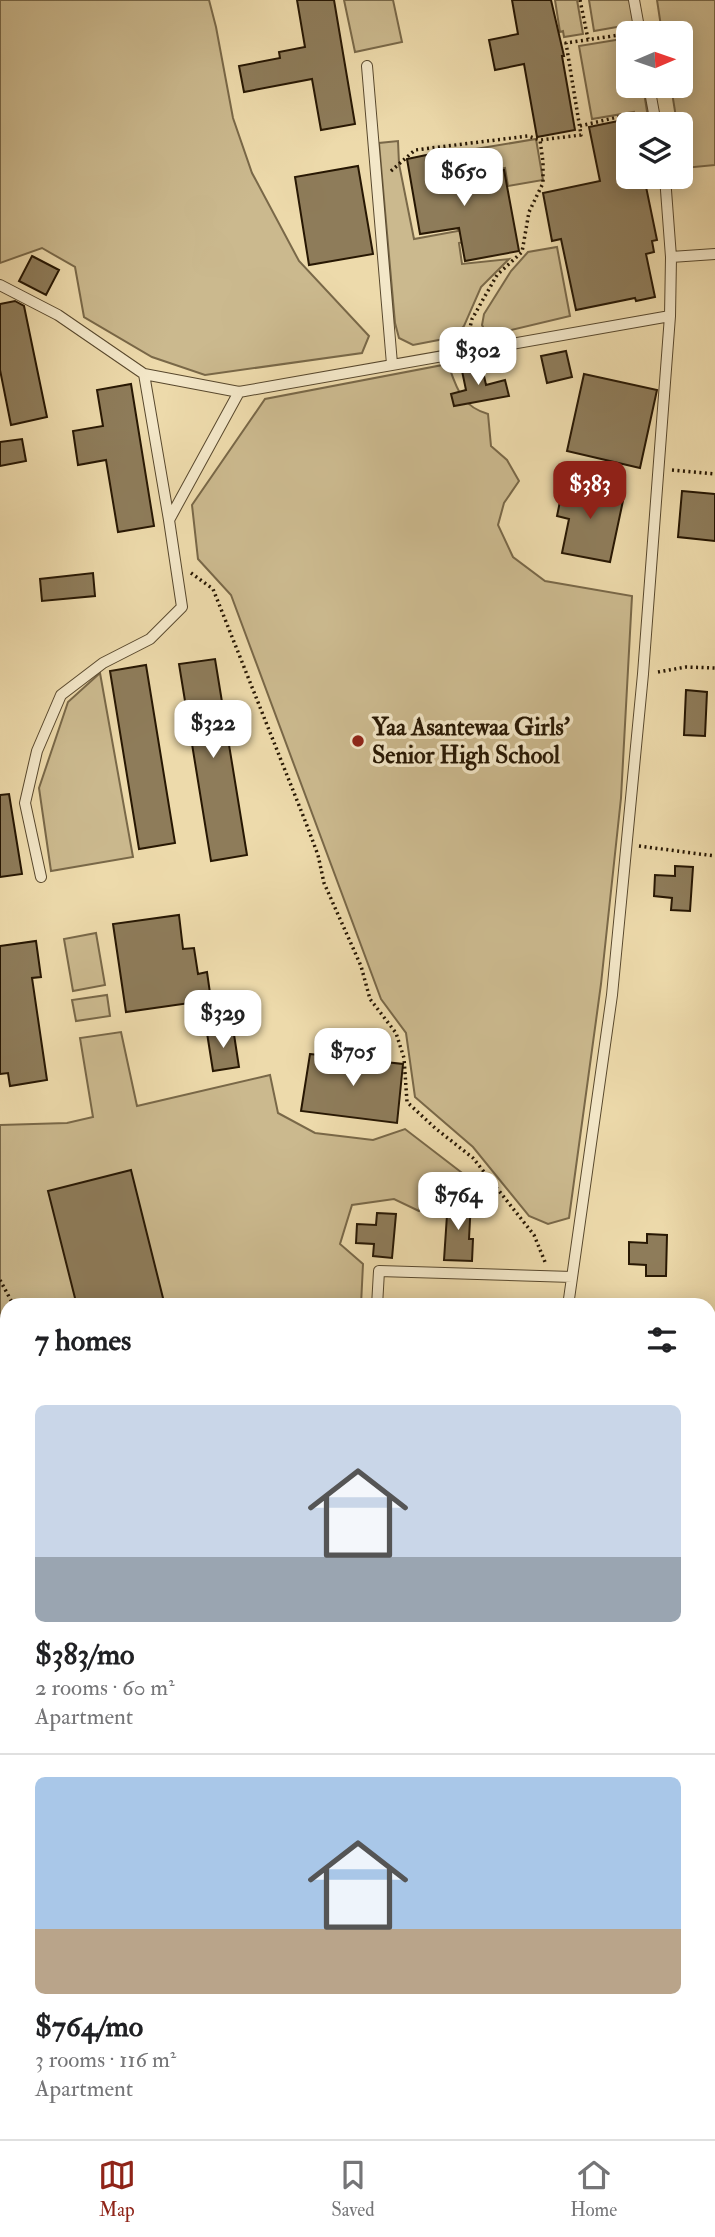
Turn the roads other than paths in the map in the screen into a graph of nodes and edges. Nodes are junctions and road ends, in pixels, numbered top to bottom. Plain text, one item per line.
1 (634, 0) edge
2 (638, 21) edge
3 (367, 66) dead end
4 (666, 189) edge
5 (715, 254) edge
6 (671, 257) junction
7 (0, 285) edge
8 (670, 316) junction
9 (392, 364) junction
10 (144, 374) junction
11 (239, 392) junction
12 (169, 520) junction
13 (41, 877) dead end
14 (572, 1277) junction
15 (377, 1298) edge
16 (569, 1298) edge

1 - 2 lane
3 - 9 lane
4 - 6 lane
5 - 6 lane
6 - 8 lane
7 - 10 lane
8 - 9 lane
8 - 14 lane
9 - 11 lane
10 - 11 lane
10 - 12 lane
11 - 12 lane
12 - 13 lane
14 - 15 lane
14 - 16 lane

